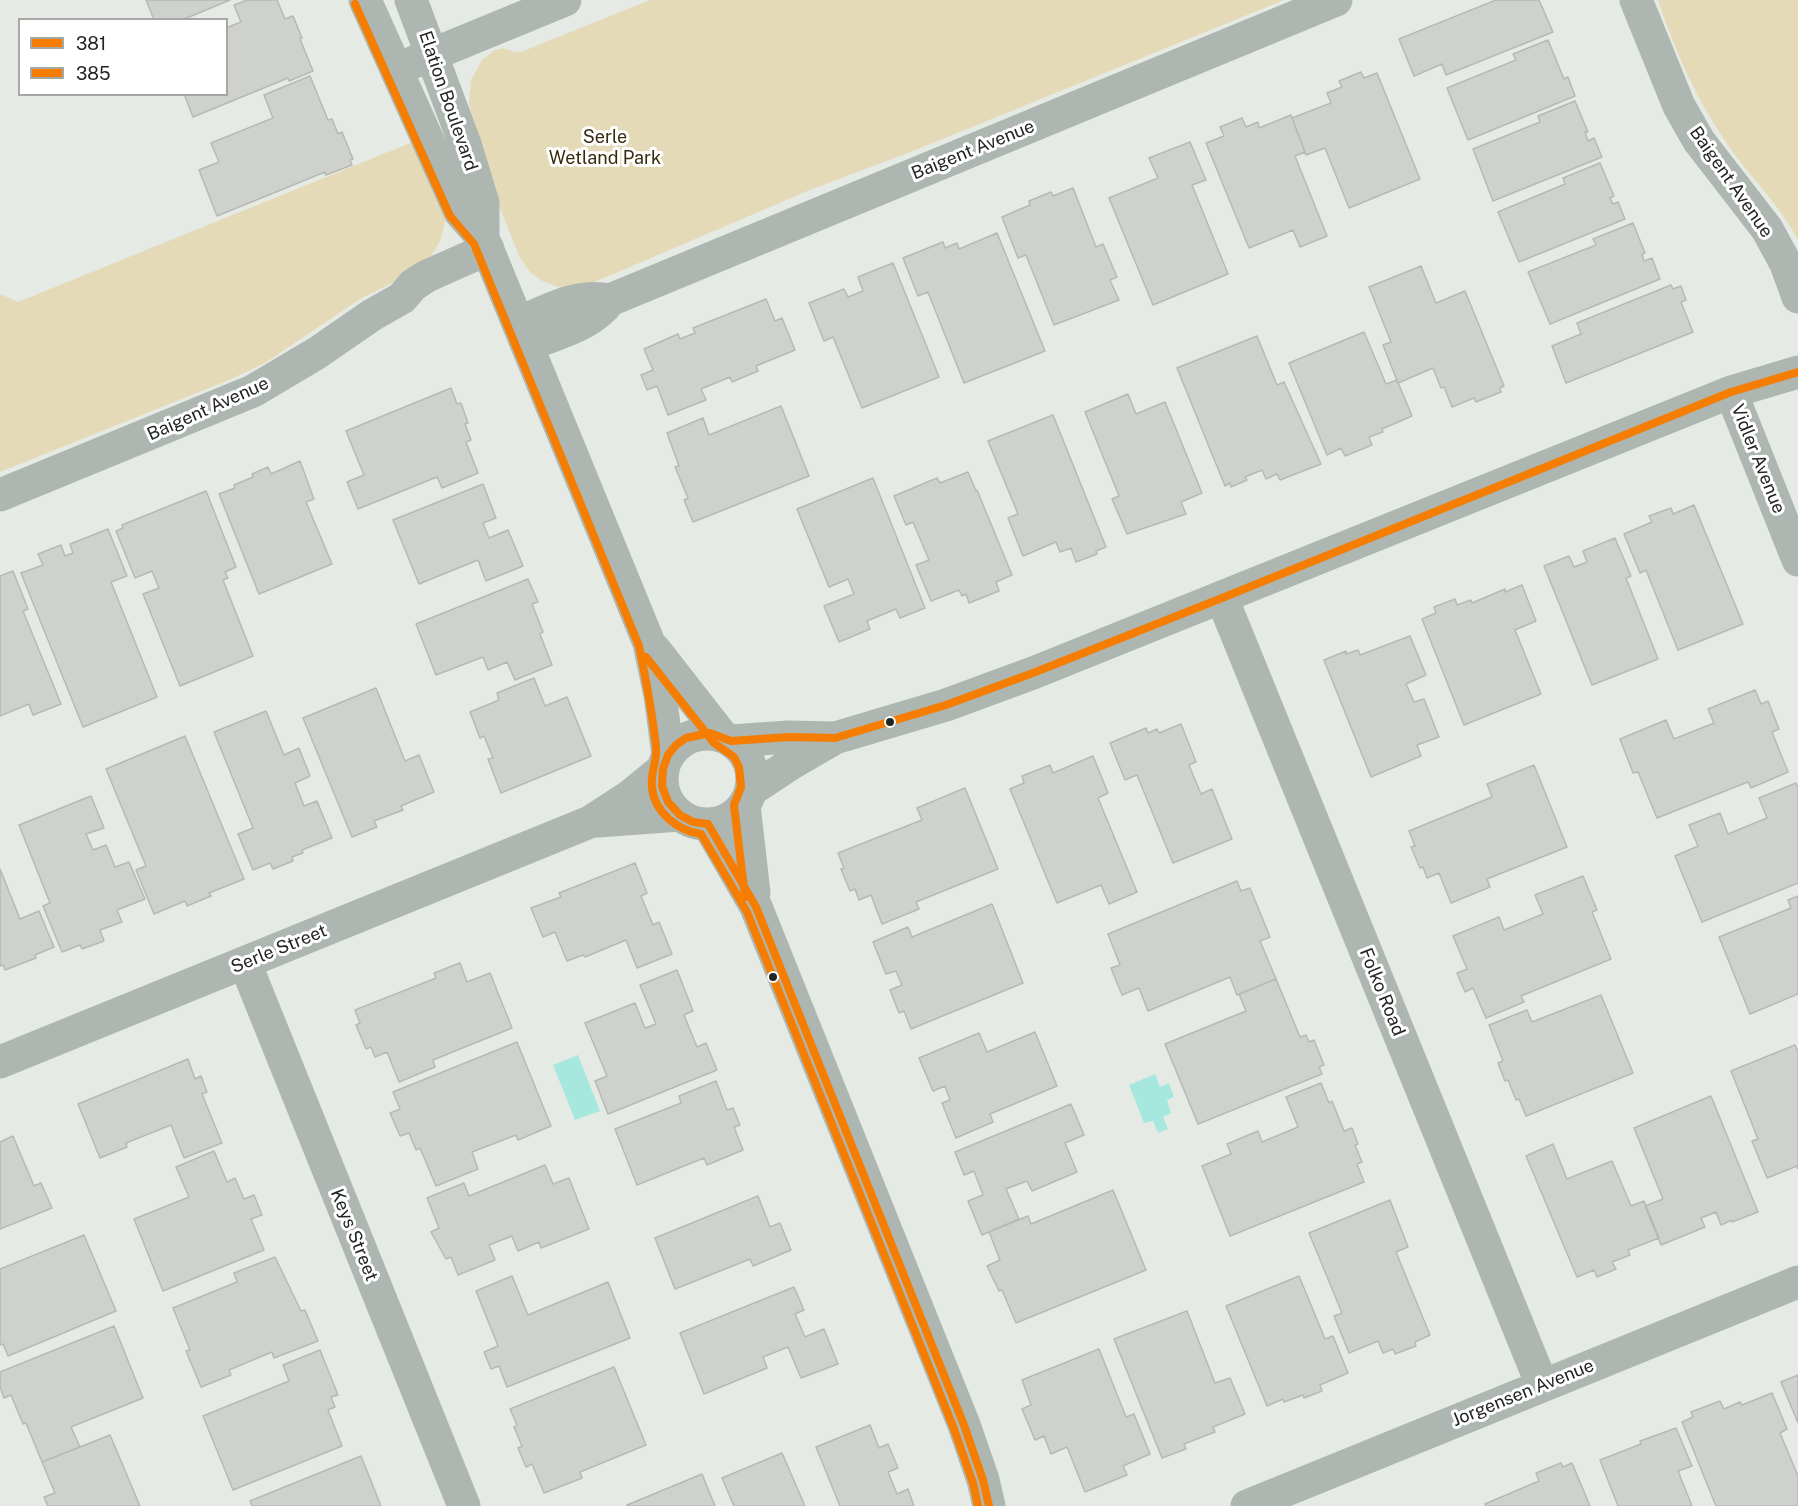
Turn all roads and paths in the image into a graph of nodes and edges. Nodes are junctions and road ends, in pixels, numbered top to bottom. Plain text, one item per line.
1 (365, 0) edge
2 (411, 0) edge
3 (565, 0) edge
4 (1336, 0) edge
5 (1636, 0) edge
6 (433, 54) junction
7 (398, 69) junction
8 (471, 207) junction
9 (489, 252) junction
10 (1798, 297) edge
11 (523, 334) junction
12 (1798, 372) edge
13 (1731, 392) junction
14 (0, 495) edge
15 (1798, 560) edge
16 (1222, 598) junction
17 (649, 643) junction
18 (835, 738) junction
19 (727, 739) junction
20 (666, 762) junction
21 (747, 798) junction
22 (694, 820) junction
23 (590, 822) junction
24 (756, 907) junction
25 (245, 963) junction
26 (0, 1062) edge
27 (1798, 1282) edge
28 (1542, 1385) junction
29 (464, 1506) edge
30 (989, 1506) edge
31 (1248, 1506) edge

1 - 7 street, Elation Boulevard
2 - 6 street, Elation Boulevard
3 - 6 street
4 - 11 street, Baigent Avenue
5 - 10 street, Baigent Avenue
6 - 7 street
6 - 8 street, Elation Boulevard
7 - 8 street, Elation Boulevard
8 - 9 street
9 - 11 street
9 - 14 street, Baigent Avenue
11 - 17 street
12 - 13 street
13 - 15 street, Vidler Avenue
13 - 16 street
16 - 18 street
16 - 28 street, Folko Road
17 - 19 street
17 - 20 street
18 - 19 street
18 - 21 street
19 - 20 street
19 - 21 street
20 - 22 street
20 - 23 street, Serle Street
21 - 22 street
21 - 24 street
22 - 23 street, Serle Street
22 - 24 street
23 - 25 street, Serle Street
24 - 30 street
25 - 26 street, Serle Street
25 - 29 street, Keys Street
27 - 28 street, Jorgensen Avenue
28 - 31 street, Jorgensen Avenue

